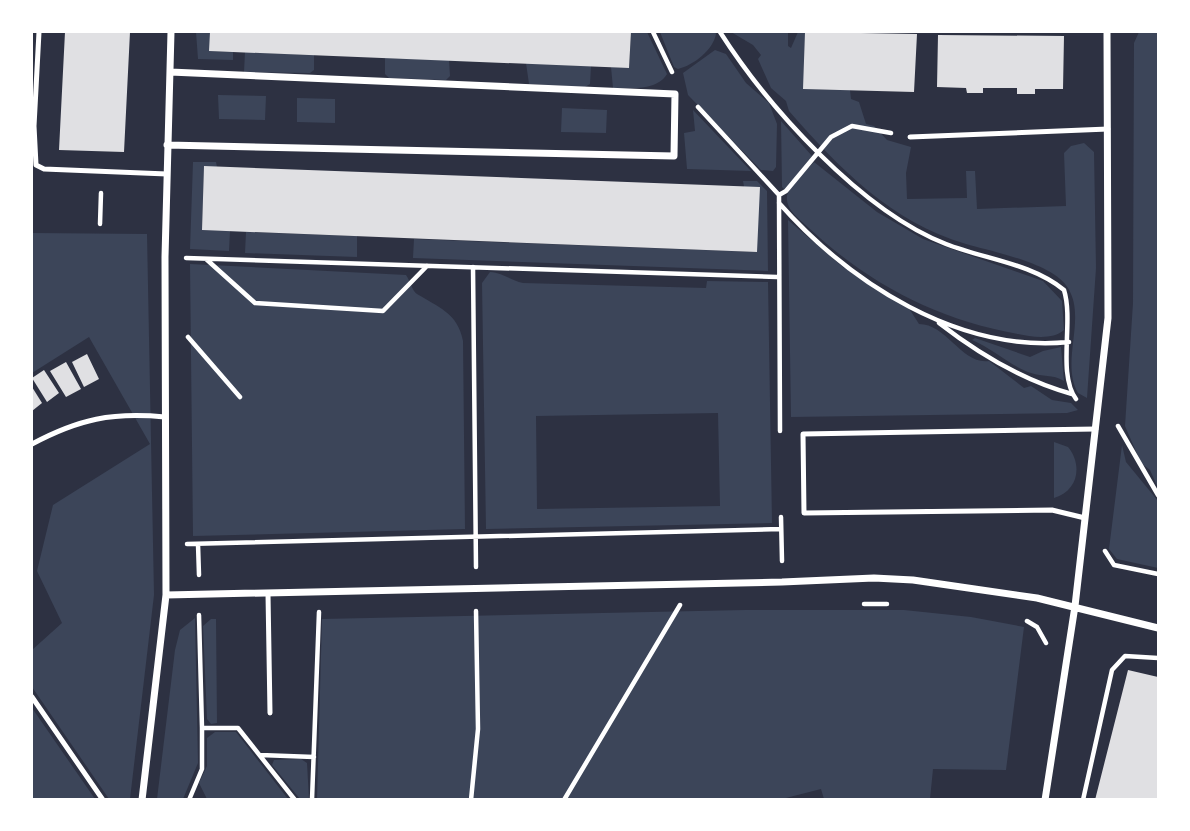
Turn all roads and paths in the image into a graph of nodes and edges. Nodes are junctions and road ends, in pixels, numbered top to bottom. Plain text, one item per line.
1 (39, 32) edge
2 (171, 32) edge
3 (653, 32) edge
4 (720, 32) edge
5 (1107, 32) edge
6 (170, 72) junction
7 (675, 78) dead end
8 (692, 101) dead end
9 (1108, 129) junction
10 (910, 136) joint
11 (167, 145) junction
12 (819, 152) junction
13 (33, 157) edge
14 (102, 172) junction
15 (166, 174) junction
16 (779, 195) junction
17 (778, 203) junction
18 (100, 224) dead end
19 (165, 257) junction
20 (205, 259) junction
21 (427, 266) junction
22 (473, 267) junction
23 (777, 277) junction
24 (936, 321) junction
25 (183, 331) dead end
26 (1069, 342) junction
27 (1072, 394) junction
28 (240, 397) dead end
29 (165, 417) junction
30 (779, 419) dead end
31 (1118, 425) dead end
32 (1096, 429) junction
33 (32, 444) edge
34 (1158, 495) edge
35 (1085, 518) junction
36 (781, 529) dead end
37 (475, 536) junction
38 (186, 544) dead end
39 (476, 589) junction
40 (324, 592) junction
41 (268, 594) junction
42 (166, 595) junction
43 (200, 595) junction
44 (858, 604) dead end
45 (890, 604) dead end
46 (667, 605) dead end
47 (680, 605) junction
48 (694, 605) dead end
49 (1075, 606) junction
50 (469, 610) dead end
51 (476, 610) junction
52 (489, 610) dead end
53 (1022, 619) dead end
54 (1158, 628) edge
55 (1046, 653) dead end
56 (1158, 658) edge
57 (32, 697) edge
58 (270, 713) dead end
59 (202, 728) junction
60 (260, 755) junction
61 (314, 757) junction
62 (103, 800) edge
63 (142, 800) edge
64 (188, 800) edge
65 (295, 800) edge
66 (312, 800) edge
67 (471, 800) edge
68 (564, 800) edge
69 (1045, 800) edge
70 (1083, 800) edge

1 - 13 lane
2 - 6 street
3 - 7 path
4 - 12 path
5 - 9 street
6 - 11 street
6 - 11 street
8 - 16 path
9 - 10 lane
9 - 32 street
10 - 12 path
11 - 15 street
12 - 16 path
12 - 26 path
13 - 14 lane
14 - 15 lane
14 - 18 path
15 - 19 street
16 - 17 path
17 - 23 path
17 - 24 path
19 - 20 path
19 - 29 street
20 - 21 path
20 - 21 path
21 - 22 path
22 - 23 path
22 - 37 path
23 - 30 path
24 - 26 path
24 - 27 path
25 - 28 path
26 - 27 path
27 - 32 path
29 - 33 lane
29 - 42 street
31 - 34 path
32 - 35 street
32 - 35 lane
35 - 49 street
36 - 37 path
37 - 38 path
37 - 39 path
39 - 40 street
39 - 49 street
39 - 51 path
40 - 41 street
40 - 61 path
41 - 43 street
41 - 58 lane
42 - 43 street
42 - 63 street
43 - 59 path
44 - 45 path
46 - 47 path
47 - 48 path
47 - 68 path
49 - 54 street
49 - 69 street
50 - 51 path
51 - 52 path
51 - 67 path
53 - 55 path
56 - 70 path
57 - 62 lane
59 - 60 path
59 - 64 path
60 - 61 path
60 - 65 path
61 - 66 path

